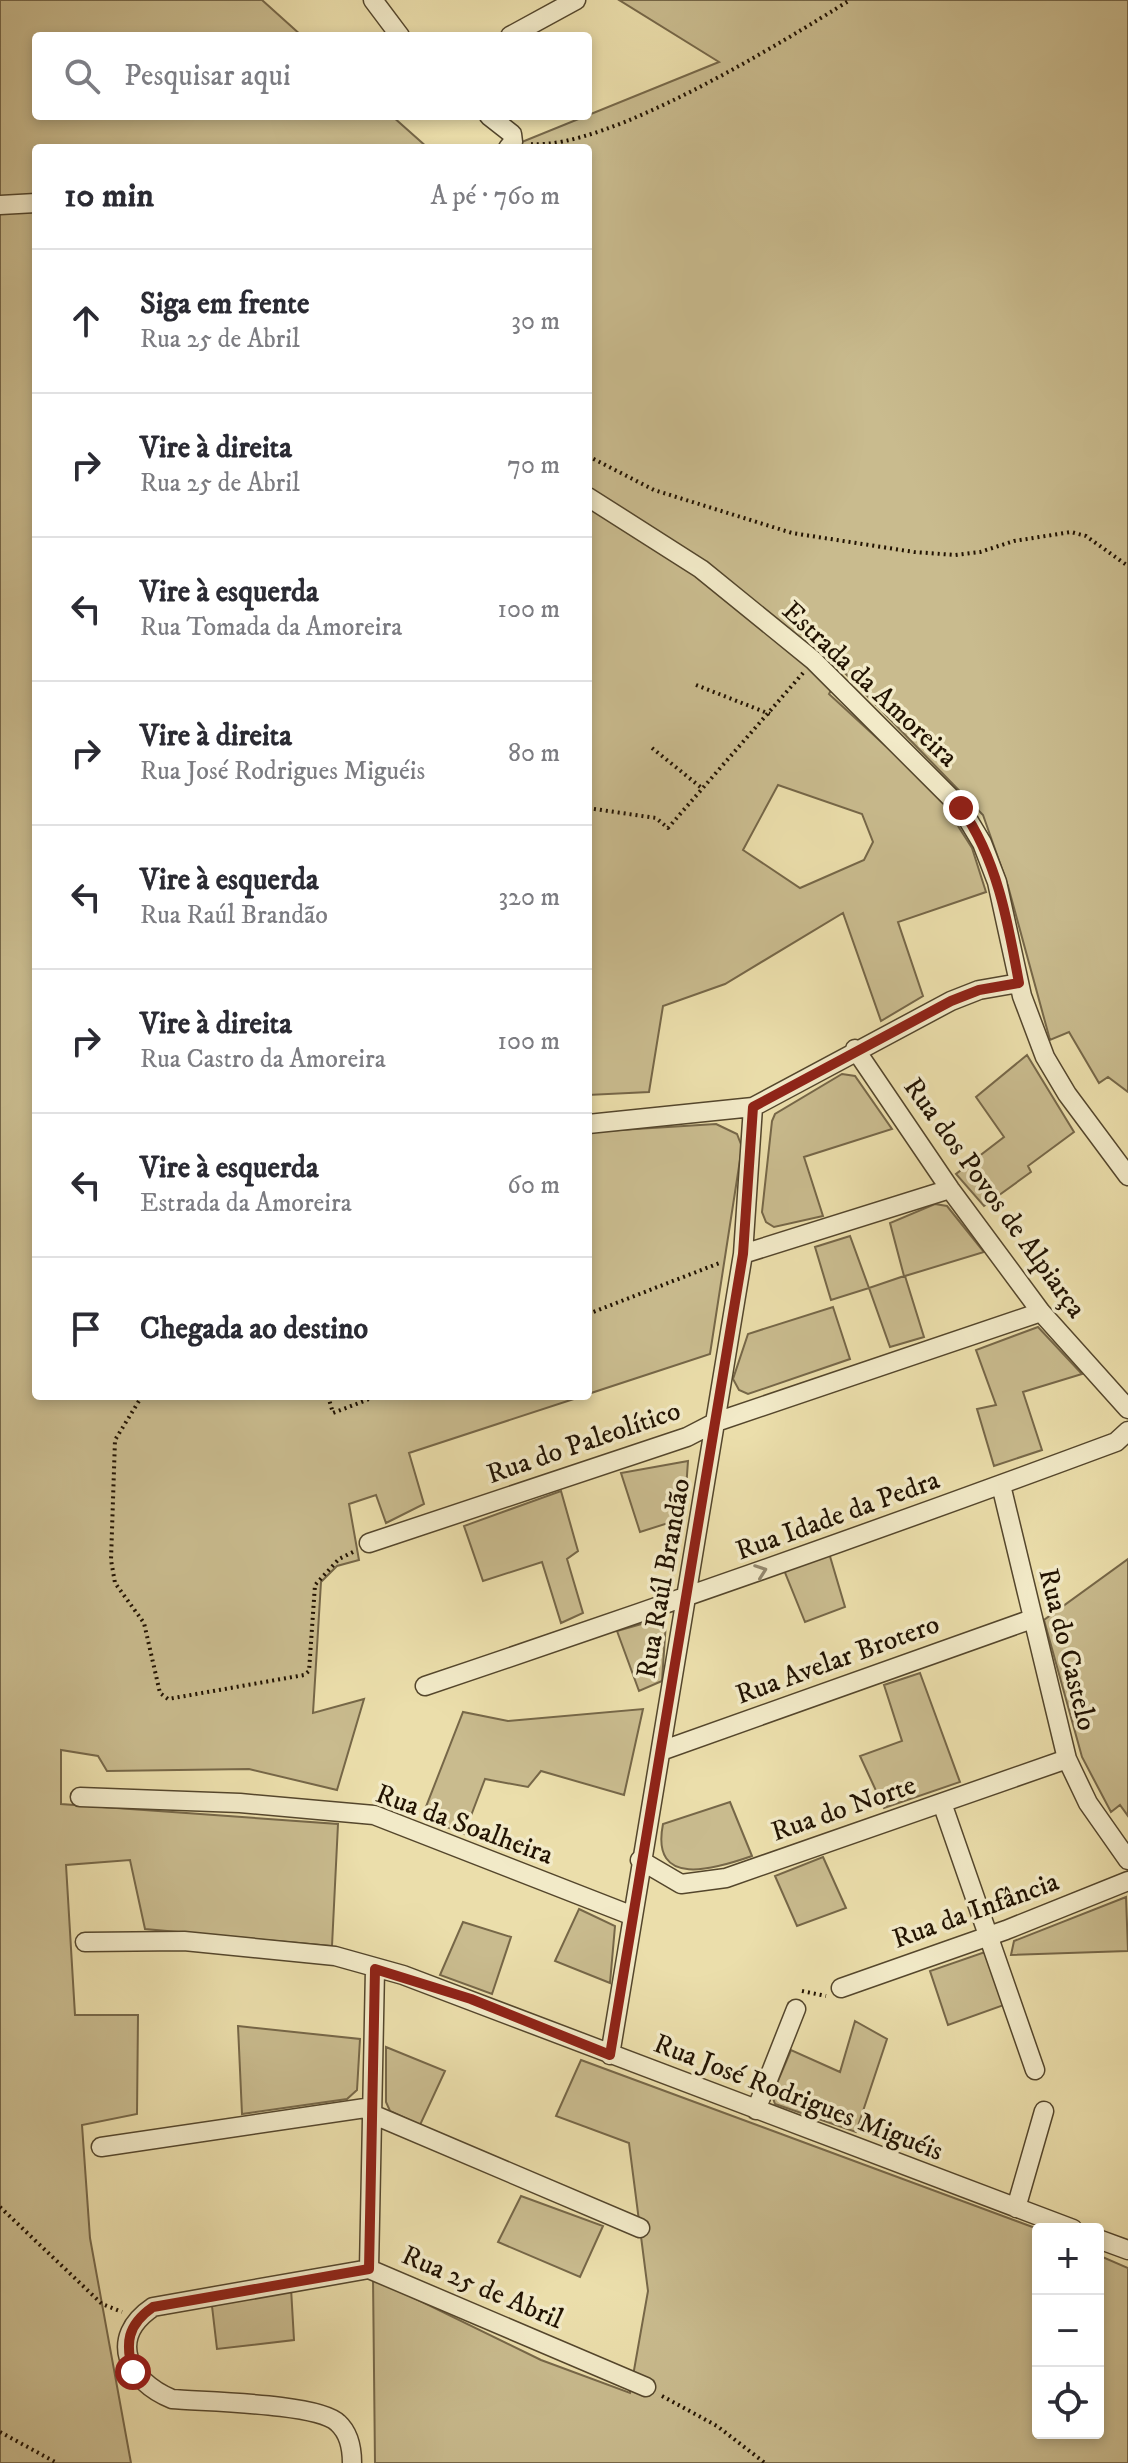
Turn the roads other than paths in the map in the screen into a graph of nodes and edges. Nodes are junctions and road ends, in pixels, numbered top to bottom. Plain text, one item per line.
1 (373, 0) edge
2 (576, 0) edge
3 (397, 32) edge
4 (517, 32) edge
5 (494, 120) edge
6 (510, 144) edge
7 (32, 203) edge
8 (0, 205) edge
9 (592, 500) edge
10 (1019, 983) junction
11 (855, 1049) junction
12 (753, 1107) junction
13 (592, 1124) edge
14 (1128, 1176) edge
15 (950, 1189) junction
16 (743, 1254) junction
17 (1041, 1312) junction
18 (1128, 1409) edge
19 (716, 1422) junction
20 (1128, 1431) edge
21 (1001, 1485) junction
22 (369, 1543) road end
23 (688, 1598) junction
24 (1032, 1619) junction
25 (425, 1686) dead end
26 (661, 1751) junction
27 (1067, 1759) junction
28 (80, 1797) dead end
29 (942, 1803) junction
30 (640, 1860) junction
31 (1128, 1860) edge
32 (1128, 1881) edge
33 (633, 1916) junction
34 (989, 1936) junction
35 (85, 1942) dead end
36 (375, 1969) junction
37 (841, 1988) road end
38 (796, 2009) road end
39 (610, 2055) junction
40 (1035, 2070) dead end
41 (756, 2110) junction
42 (372, 2111) junction
43 (1044, 2111) dead end
44 (101, 2147) dead end
45 (1016, 2208) junction
46 (1057, 2223) edge
47 (640, 2228) dead end
48 (1104, 2241) edge
49 (1128, 2250) edge
50 (369, 2269) junction
51 (646, 2387) road end
52 (352, 2463) edge

1 - 3 street
2 - 4 street
5 - 6 street
7 - 8 street
9 - 10 street, Estrada da Amoreira
10 - 11 street
10 - 14 street, Estrada da Amoreira
11 - 12 street
11 - 15 street, Rua dos Povos de Alpiarça
12 - 13 street
12 - 16 street, Rua Raúl Brandão
15 - 16 street
15 - 17 street, Rua dos Povos de Alpiarça
16 - 19 street, Rua Raúl Brandão
17 - 18 street, Rua dos Povos de Alpiarça
17 - 19 street, Rua do Paleolítico
19 - 22 street, Rua do Paleolítico
19 - 23 street, Rua Raúl Brandão
20 - 21 street, Rua Idade da Pedra
23 -> 21 street, Rua Idade da Pedra
21 - 24 street, Rua do Castelo
23 - 25 street, Rua Idade da Pedra
23 - 26 street, Rua Raúl Brandão
24 - 26 street, Rua Avelar Brotero
24 - 27 street, Rua do Castelo
26 - 30 street, Rua Raúl Brandão
27 - 29 street, Rua do Norte
27 - 31 street, Rua do Castelo
28 - 33 street, Rua da Soalheira
29 - 30 street, Rua do Norte
29 - 34 street
30 - 33 street, Rua Raúl Brandão
32 - 34 street, Rua da Infância
33 - 39 street, Rua Raúl Brandão
34 - 37 street, Rua da Infância
34 - 40 street
35 - 36 street, Rua José Rodrigues Miguéis
36 - 39 street, Rua José Rodrigues Miguéis
36 - 42 street
38 - 41 street
39 - 41 street, Rua José Rodrigues Miguéis
41 - 45 street, Rua José Rodrigues Miguéis
42 - 44 street
42 - 47 street
42 - 50 street
43 - 45 street
45 - 46 street, Rua José Rodrigues Miguéis
48 - 49 street
50 - 51 street, Rua 25 de Abril
50 - 52 street, Rua 25 de Abril

